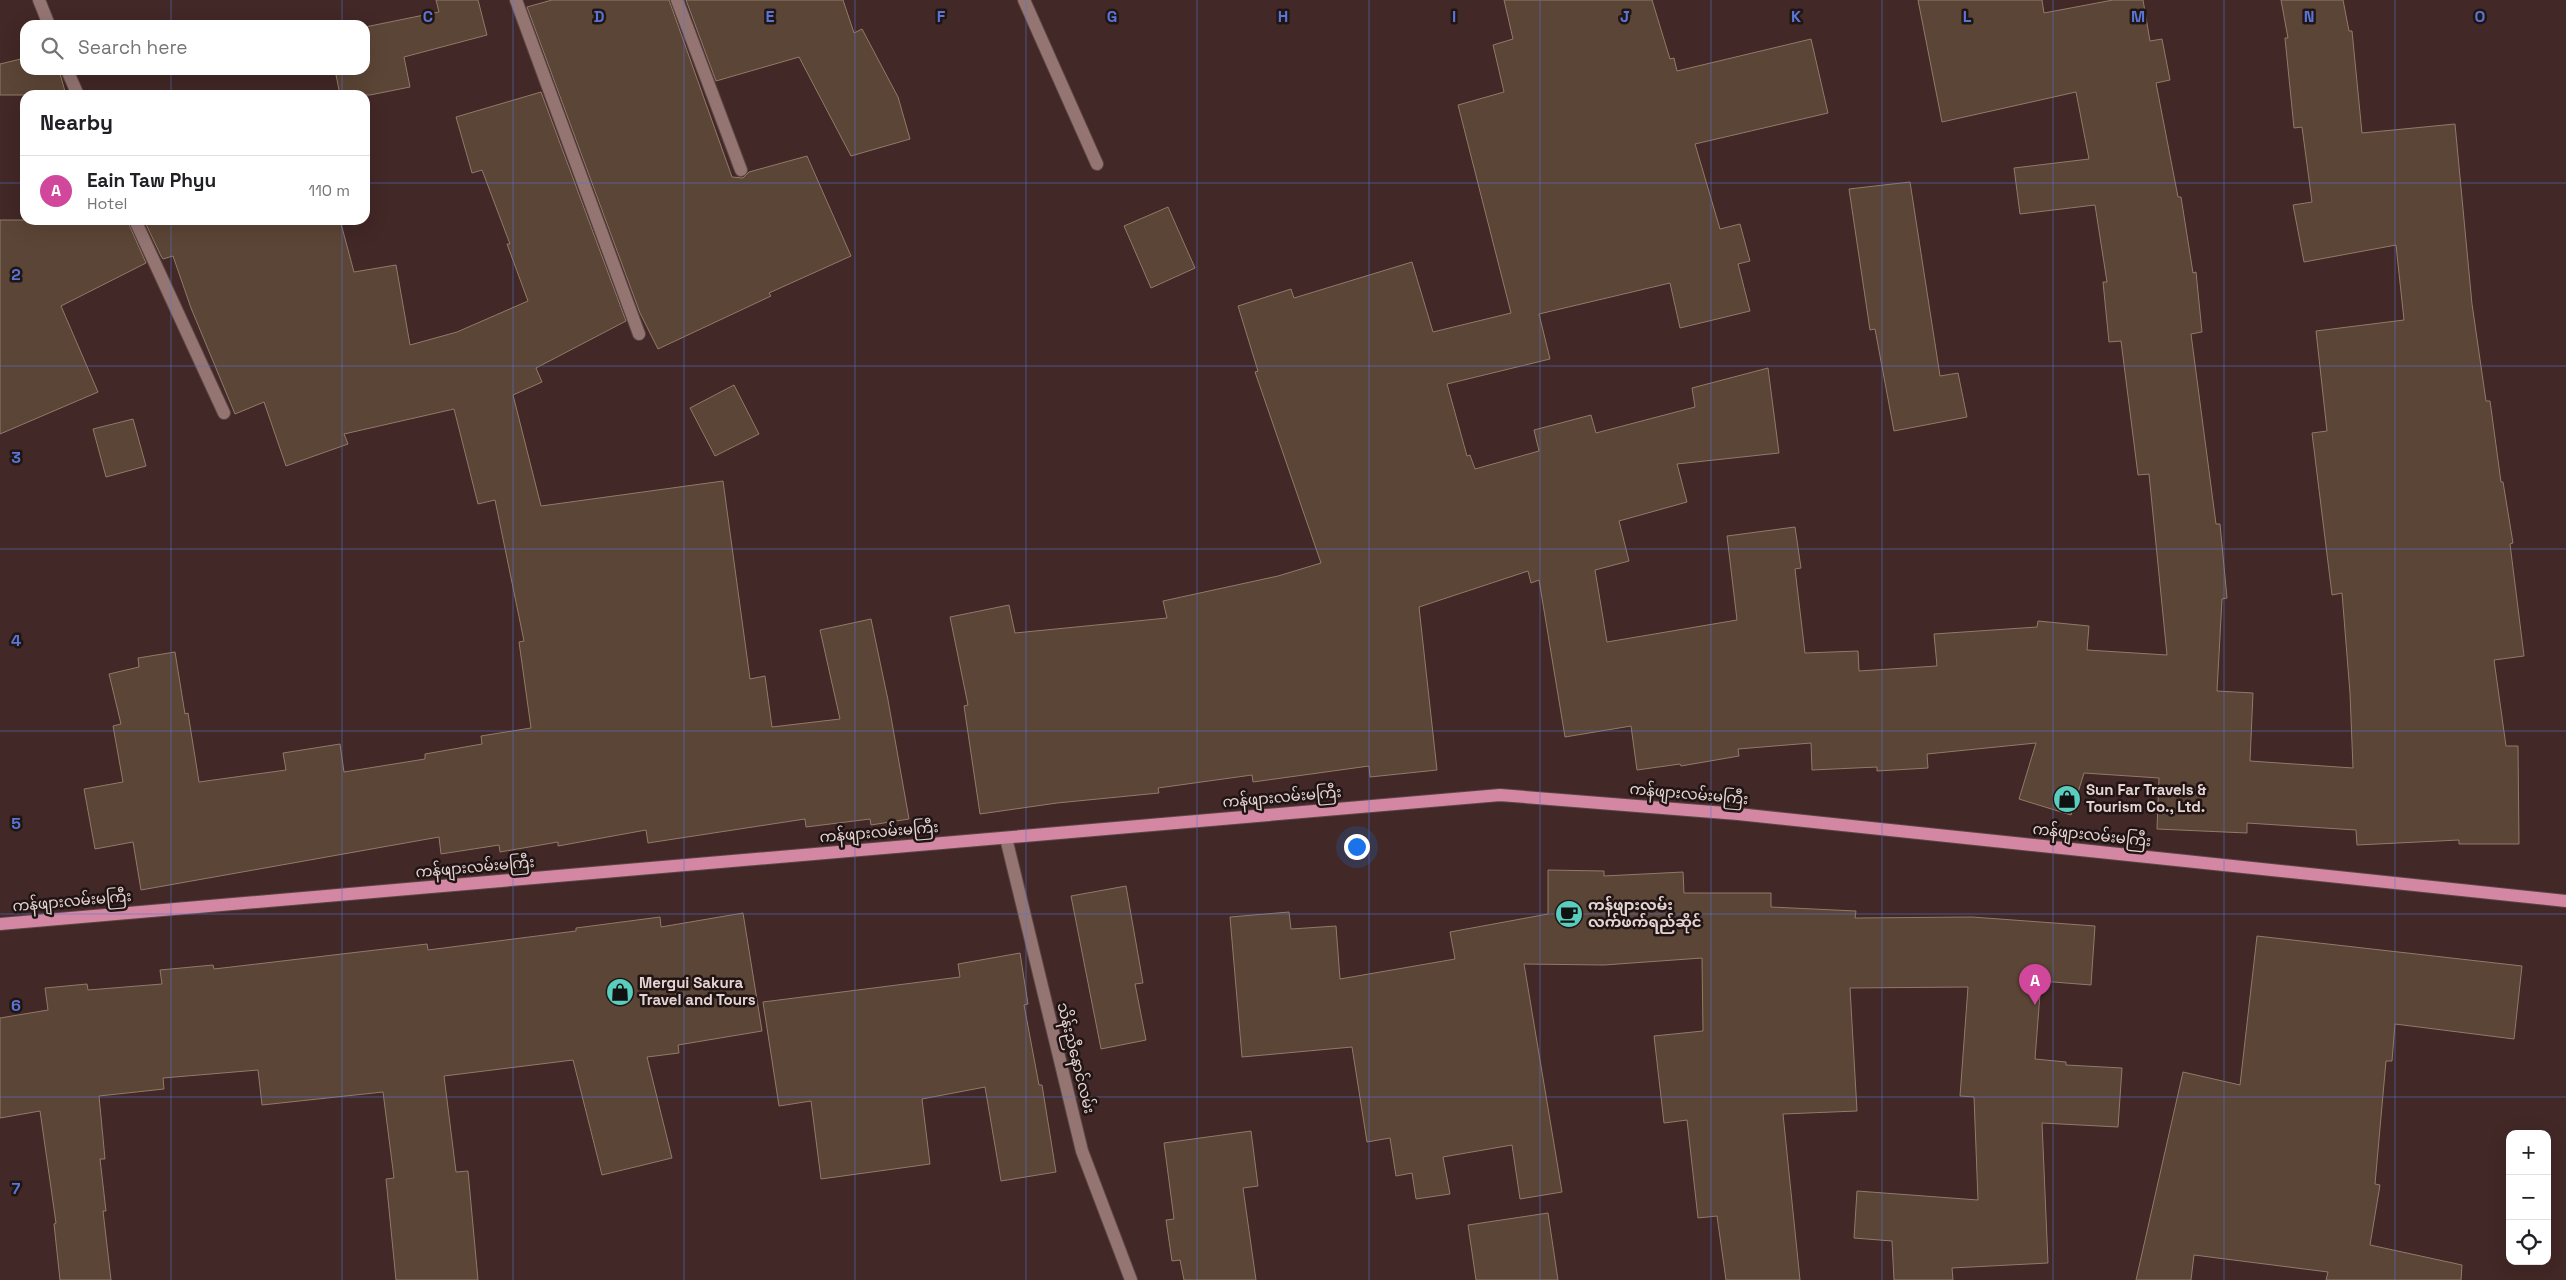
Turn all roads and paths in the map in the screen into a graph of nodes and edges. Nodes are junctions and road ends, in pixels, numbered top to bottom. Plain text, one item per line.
1 (40, 0) edge
2 (516, 0) edge
3 (678, 0) edge
4 (1024, 0) edge
5 (47, 20) edge
6 (69, 75) edge
7 (76, 90) edge
8 (1097, 164) dead end
9 (741, 170) dead end
10 (137, 225) edge
11 (639, 334) dead end
12 (224, 413) dead end
13 (1006, 838) junction
14 (2566, 901) edge
15 (0, 924) edge
16 (1131, 1280) edge

1 - 5 street
2 - 11 street
3 - 9 street
4 - 8 street
6 - 7 street
10 - 12 street
13 - 14 main road, ကန်ဖျားလမ်းမကြီး
13 - 15 main road, ကန်ဖျားလမ်းမကြီး
13 - 16 street, သိန်းညီနောင်လမ်း

